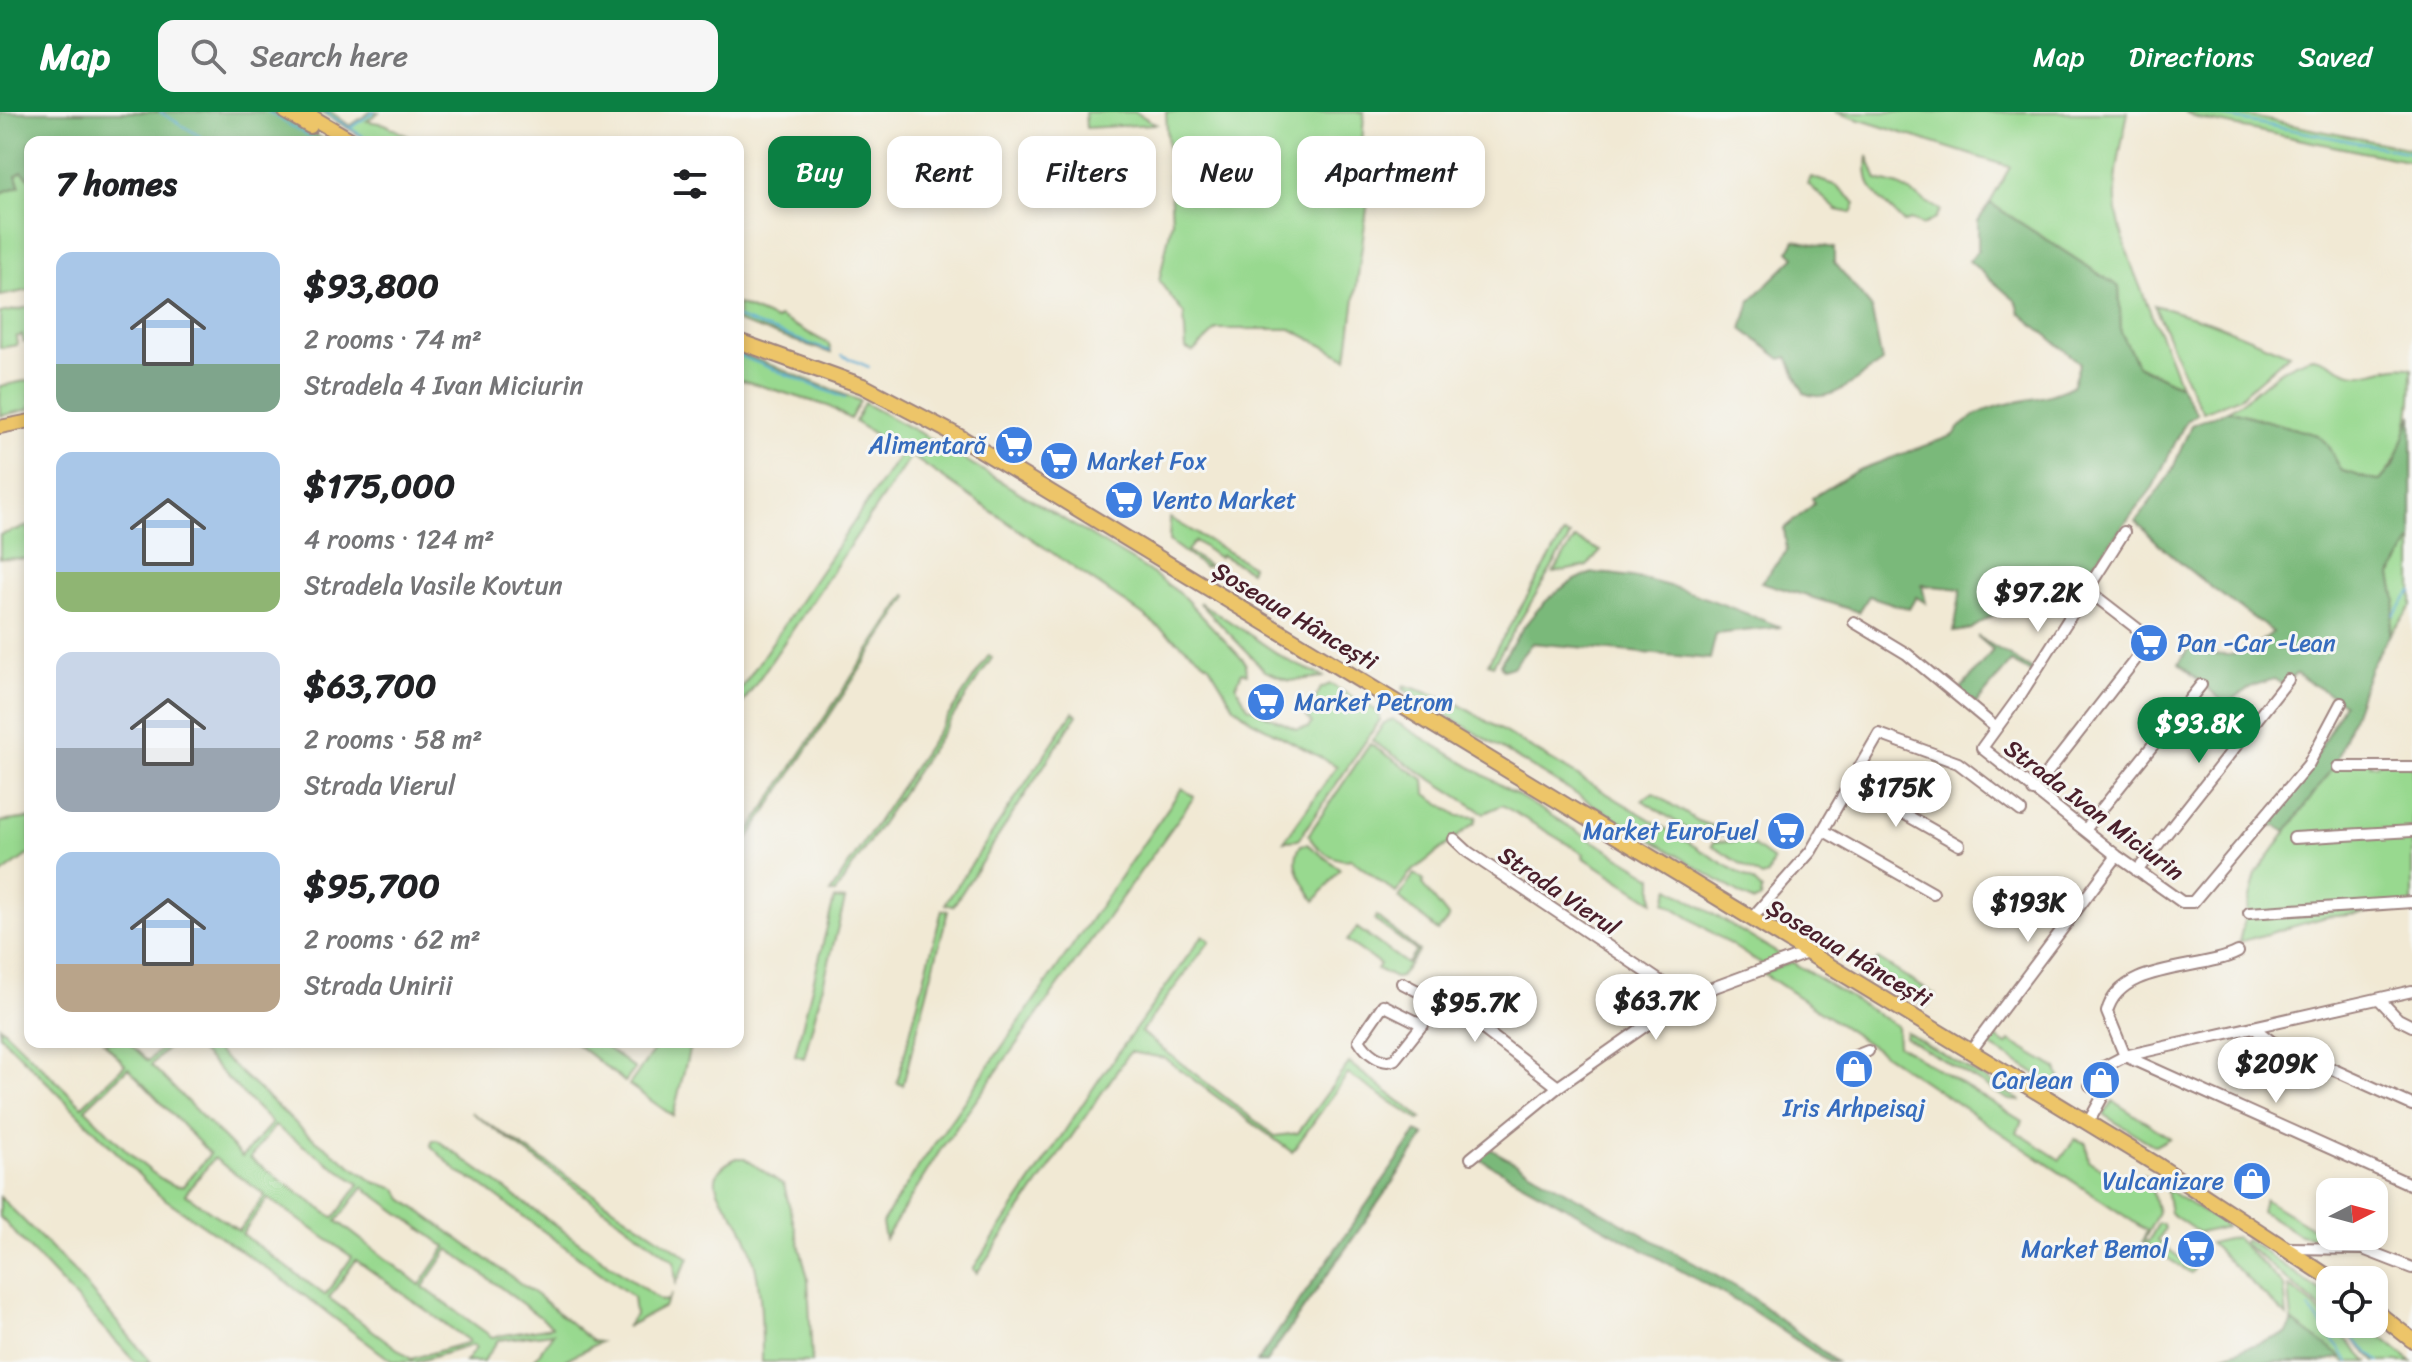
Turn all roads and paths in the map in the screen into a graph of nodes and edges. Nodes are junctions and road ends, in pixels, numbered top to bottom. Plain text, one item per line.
1 (286, 112) edge
2 (303, 112) edge
3 (326, 136) edge
4 (344, 136) edge
5 (744, 340) edge
6 (24, 422) edge
7 (0, 427) edge
8 (2124, 532) dead end
9 (2086, 589) junction
10 (1854, 622) dead end
11 (2288, 680) dead end
12 (2201, 685) dead end
13 (2341, 703) dead end
14 (1995, 727) junction
15 (2338, 767) dead end
16 (2412, 767) edge
17 (1850, 783) junction
18 (2033, 791) junction
19 (2021, 811) dead end
20 (2085, 830) junction
21 (1824, 831) junction
22 (2412, 831) edge
23 (2294, 838) dead end
24 (1454, 839) dead end
25 (1959, 845) dead end
26 (2117, 856) junction
27 (2137, 871) junction
28 (1933, 893) dead end
29 (2412, 902) edge
30 (2249, 913) dead end
31 (1751, 919) junction
32 (2238, 952) dead end
33 (1807, 953) junction
34 (1402, 983) dead end
35 (2412, 991) edge
36 (1685, 998) junction
37 (2379, 999) junction
38 (1441, 1001) junction
39 (1423, 1025) junction
40 (2412, 1026) edge
41 (2254, 1028) junction
42 (1868, 1051) dead end
43 (1970, 1052) junction
44 (2125, 1056) junction
45 (1845, 1060) dead end
46 (1558, 1087) junction
47 (2412, 1105) edge
48 (2088, 1123) junction
49 (1471, 1158) dead end
50 (2412, 1185) edge
51 (2287, 1248) junction
52 (2316, 1268) edge
53 (2412, 1268) edge
54 (2388, 1321) edge
55 (2412, 1340) edge

1 - 3 highway
2 - 4 highway
5 - 31 highway, Șoseaua Hâncești
6 - 7 main road
8 - 9 street
9 - 14 street
9 - 18 street
10 - 14 street, Strada Ivan Miciurin
11 - 27 street
12 - 20 street
13 - 27 street, Strada Ivan Miciurin
14 - 18 street, Strada Ivan Miciurin
15 - 16 street
17 - 19 street
17 - 21 street
17 - 25 street
18 - 20 street, Strada Ivan Miciurin
20 - 26 street, Strada Ivan Miciurin
21 - 28 street
21 - 31 street
22 - 23 street
24 - 36 street, Strada Vierul
26 - 27 street, Strada Ivan Miciurin
26 - 43 street
29 - 30 street
31 - 33 highway, Șoseaua Hâncești
32 - 44 street
33 - 36 street
33 - 43 highway, Șoseaua Hâncești
34 - 38 street
35 - 37 street
36 - 46 street
37 - 40 street
37 - 41 street
38 - 39 street
38 - 46 street
39 - 39 street
41 - 44 street
41 - 47 street
42 - 45 street
43 - 48 highway, Șoseaua Hâncești
44 - 48 street
44 - 50 street
46 - 49 street
48 - 51 highway, Șoseaua Hâncești
51 - 52 highway, Șoseaua Hâncești
51 - 53 street
54 - 55 highway

